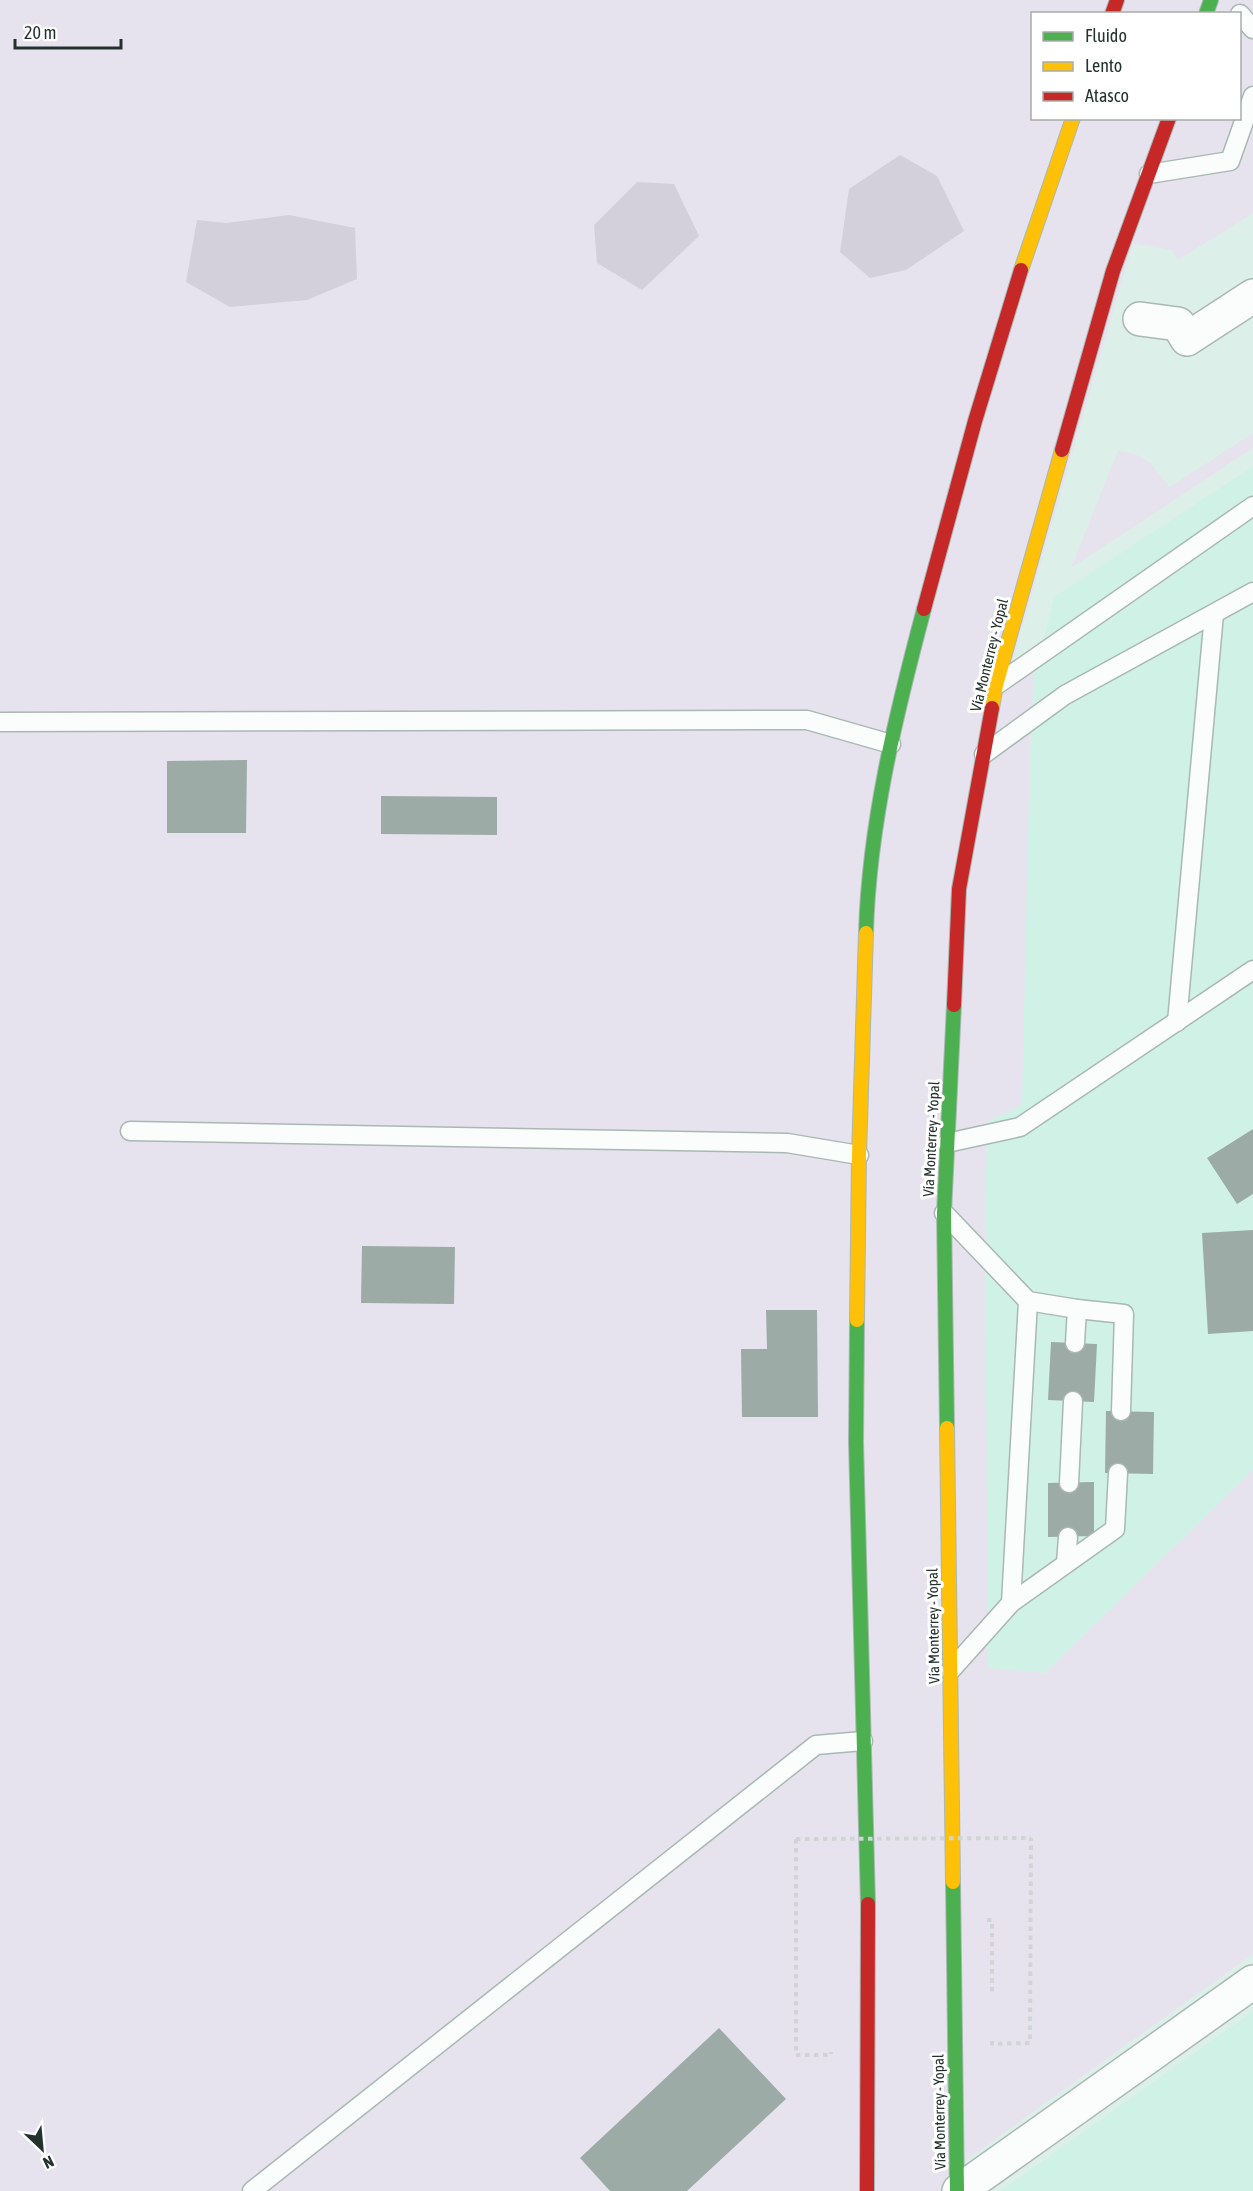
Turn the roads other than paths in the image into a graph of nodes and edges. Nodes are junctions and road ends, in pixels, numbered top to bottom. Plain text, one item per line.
1 (1227, 0) edge
2 (1237, 12) edge
3 (1241, 16) edge
4 (1253, 28) edge
5 (1253, 96) edge
6 (1073, 120) edge
7 (1167, 120) edge
8 (1149, 174) junction
9 (1253, 296) edge
10 (1140, 319) dead end
11 (1253, 506) edge
12 (1253, 592) edge
13 (1214, 614) junction
14 (996, 686) junction
15 (0, 722) edge
16 (891, 744) junction
17 (984, 753) junction
18 (1253, 970) edge
19 (1177, 1022) junction
20 (130, 1131) dead end
21 (947, 1143) junction
22 (860, 1155) junction
23 (944, 1213) junction
24 (1028, 1301) junction
25 (1077, 1309) junction
26 (1075, 1343) dead end
27 (1073, 1401) dead end
28 (1120, 1411) dead end
29 (1118, 1473) dead end
30 (1069, 1483) dead end
31 (1068, 1537) dead end
32 (1066, 1563) junction
33 (1011, 1603) junction
34 (951, 1670) junction
35 (863, 1741) junction
36 (1253, 1982) edge
37 (252, 2191) edge
38 (867, 2191) edge
39 (958, 2191) edge

1 - 2 lane
3 - 4 lane
5 - 8 lane
6 - 16 main road
7 - 8 main road, Vía Monterrey - Yopal
8 - 14 main road, Vía Monterrey - Yopal
9 - 10 street
11 - 14 lane
12 - 13 lane
13 - 17 lane
13 - 19 lane
14 - 17 main road, Vía Monterrey - Yopal
15 - 16 lane
16 - 22 main road
17 - 21 main road, Vía Monterrey - Yopal
18 - 19 lane
19 - 21 lane
20 - 22 lane
21 - 23 main road, Vía Monterrey - Yopal
22 - 35 main road
23 - 24 lane
23 - 34 main road, Vía Monterrey - Yopal
24 - 25 lane
24 - 33 lane
25 - 26 lane
25 - 28 lane
27 - 30 lane
29 - 32 lane
31 - 32 lane
32 - 33 lane
33 - 34 lane
34 - 39 main road, Vía Monterrey - Yopal
35 - 37 lane
35 - 38 main road
36 - 39 street

